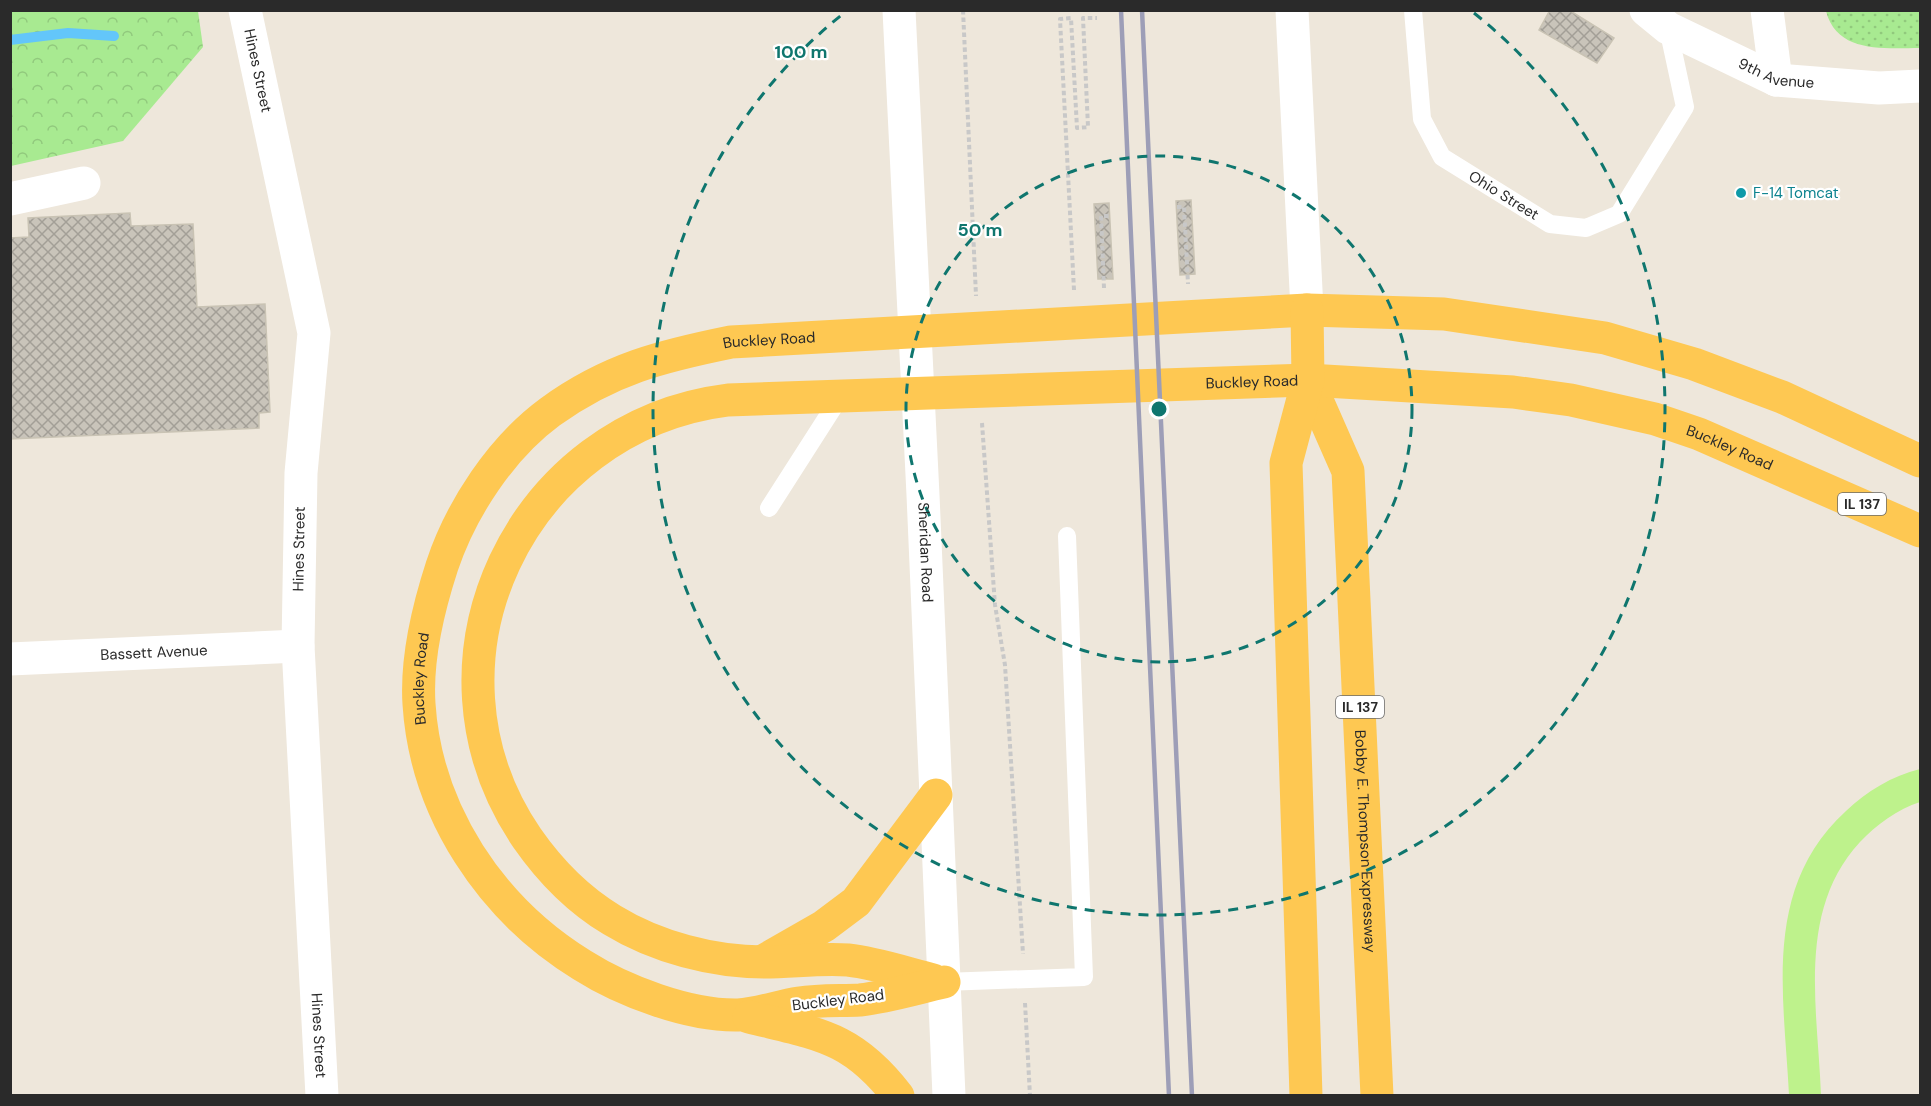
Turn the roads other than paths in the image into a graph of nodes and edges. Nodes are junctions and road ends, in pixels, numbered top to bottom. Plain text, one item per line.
1 (245, 10) edge
2 (899, 10) edge
3 (1292, 10) edge
4 (1413, 10) edge
5 (1767, 10) edge
6 (1657, 19) edge
7 (1776, 80) junction
8 (1920, 86) edge
9 (84, 183) dead end
10 (10, 199) edge
11 (1307, 310) junction
12 (1308, 380) junction
13 (842, 394) junction
14 (1920, 461) edge
15 (769, 508) dead end
16 (1920, 531) edge
17 (1067, 536) dead end
18 (297, 646) junction
19 (10, 659) edge
20 (936, 795) junction
21 (762, 962) junction
22 (944, 982) junction
23 (738, 1015) junction
24 (321, 1095) edge
25 (898, 1095) edge
26 (949, 1095) edge
27 (1306, 1095) edge
28 (1377, 1095) edge

1 - 18 street, Hines Street
2 - 20 street, Sheridan Road
3 - 11 street
4 - 6 lane, Ohio Street
5 - 7 street
6 - 7 street, 9th Avenue
7 - 8 street, 9th Avenue
9 - 10 street
11 - 12 highway, Bobby E. Thompson Expressway / IL 137
11 - 14 highway, Buckley Road
11 - 23 highway, Buckley Road
12 - 13 highway, Buckley Road
12 - 16 highway, Buckley Road / IL 137
12 - 27 highway, Bobby E. Thompson Expressway / IL 137
12 - 28 highway, Bobby E. Thompson Expressway / IL 137
13 - 15 lane
13 - 21 highway, Buckley Road
17 - 22 lane
18 - 19 street, Bassett Avenue
18 - 24 street, Hines Street
20 - 21 highway
20 - 22 street, Sheridan Road
21 - 22 highway, Buckley Road
22 - 23 highway, Buckley Road
22 - 26 street, Sheridan Road
23 - 25 highway

